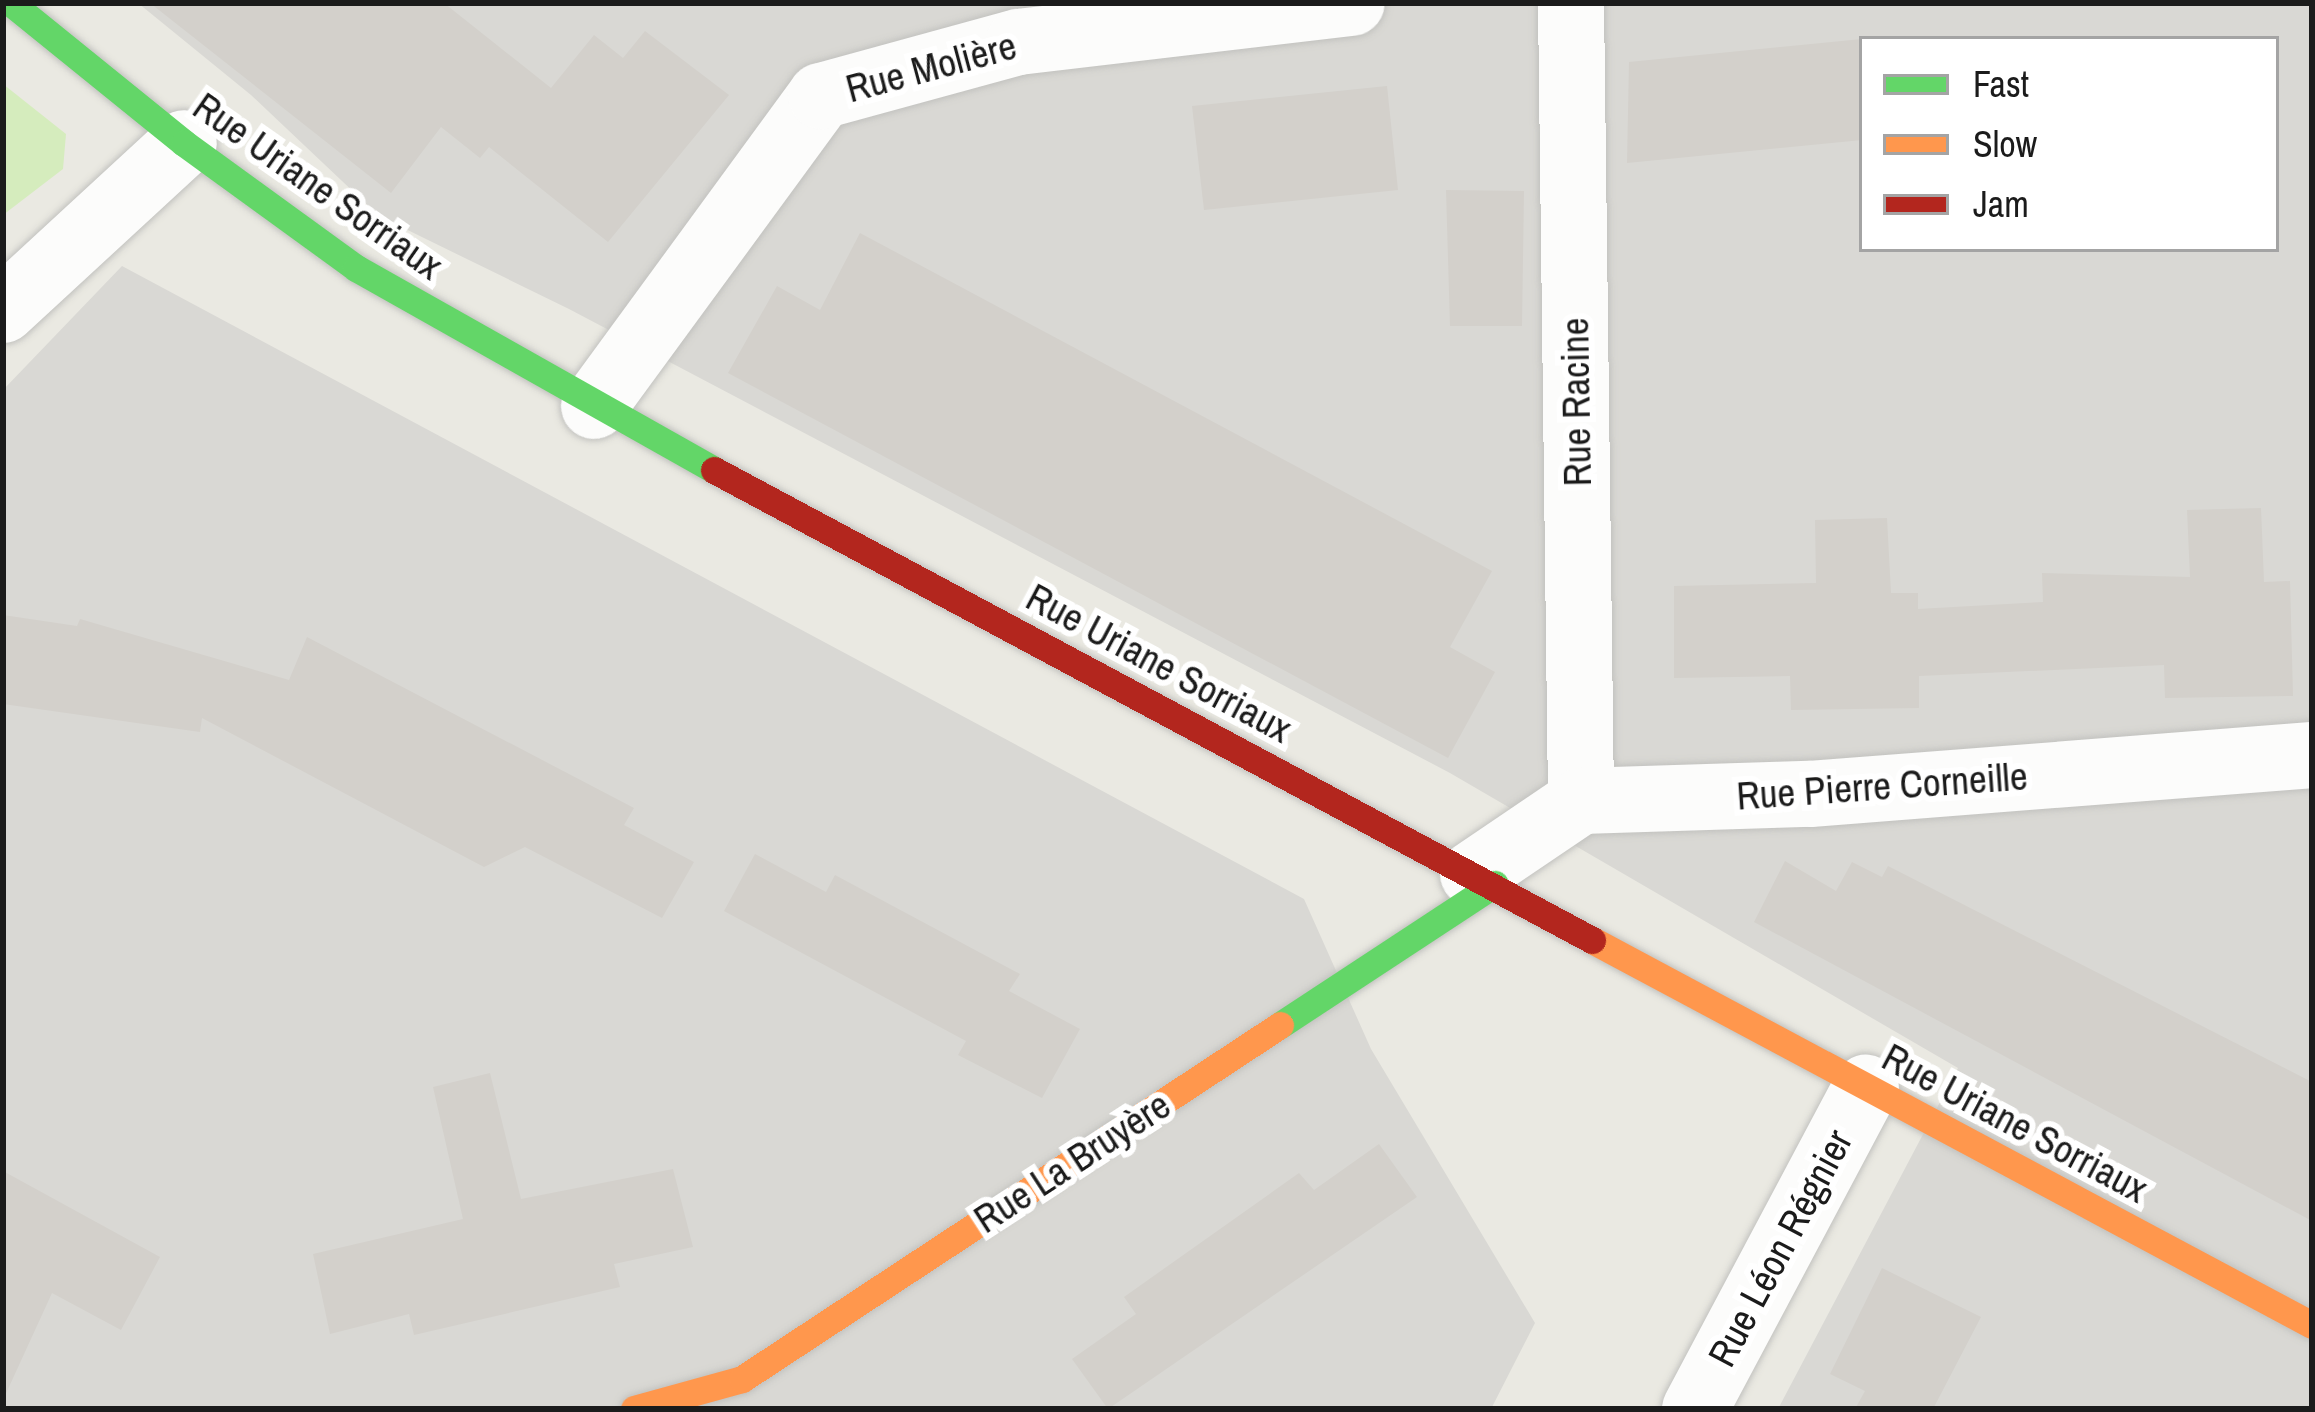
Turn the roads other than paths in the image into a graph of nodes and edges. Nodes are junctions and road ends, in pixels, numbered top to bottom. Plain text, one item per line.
1 (11, 3) edge
2 (1352, 3) edge
3 (1571, 3) edge
4 (184, 143) junction
5 (3, 310) edge
6 (594, 406) junction
7 (2312, 755) edge
8 (1581, 801) junction
9 (1484, 879) junction
10 (1866, 1088) junction
11 (2312, 1325) edge
12 (634, 1409) edge
13 (1695, 1409) edge

1 - 4 street, Rue Uriane Sorriaux
2 - 6 street, Rue Molière
3 - 8 street, Rue Racine
4 - 5 street
4 - 6 street, Rue Uriane Sorriaux
6 - 9 street, Rue Uriane Sorriaux
7 - 8 street, Rue Pierre Corneille
8 - 9 street
9 - 10 street, Rue Uriane Sorriaux
9 - 12 street, Rue La Bruyère
10 - 11 street, Rue Uriane Sorriaux
10 - 13 street, Rue Léon Régnier

